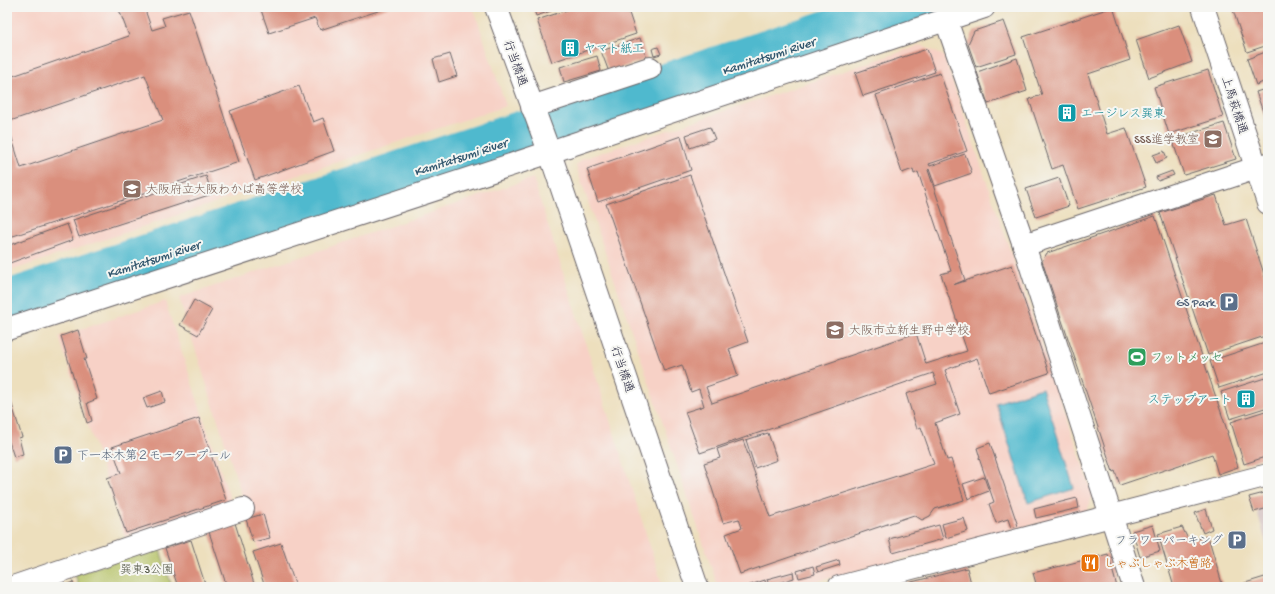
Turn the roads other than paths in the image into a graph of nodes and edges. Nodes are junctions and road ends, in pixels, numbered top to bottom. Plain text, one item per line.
1 (496, 7) edge
2 (984, 7) edge
3 (1203, 7) edge
4 (946, 20) junction
5 (650, 68) dead end
6 (534, 113) junction
7 (548, 148) junction
8 (1262, 166) edge
9 (1268, 203) edge
10 (1024, 245) junction
11 (7, 329) edge
12 (1268, 475) edge
13 (243, 509) dead end
14 (1112, 516) junction
15 (13, 587) edge
16 (697, 587) edge
17 (839, 587) edge
18 (1134, 587) edge

1 - 6 street, 行当橋通
2 - 4 street
3 - 8 street, 上馬萩橋通
4 - 7 street
4 - 10 street
5 - 6 street
6 - 7 street, 行当橋通
7 - 11 street
7 - 16 street, 行当橋通
8 - 9 street, 上馬萩橋通
8 - 10 street
10 - 14 street
12 - 14 street
13 - 15 street
14 - 17 street
14 - 18 street

